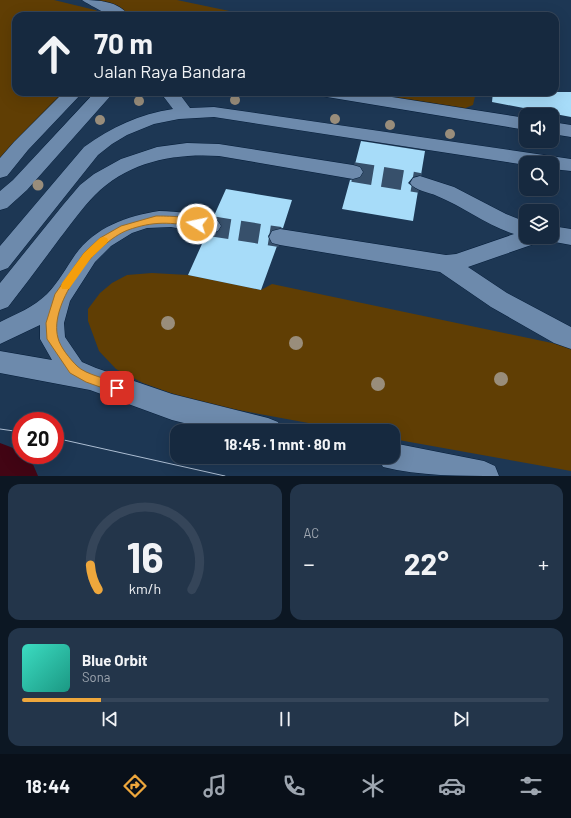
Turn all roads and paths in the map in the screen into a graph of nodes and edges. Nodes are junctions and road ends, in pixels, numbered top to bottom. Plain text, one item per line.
1 (89, 0) edge
2 (115, 12) edge
3 (70, 96) edge
4 (101, 96) edge
5 (172, 96) edge
6 (352, 96) edge
7 (60, 106) junction
8 (86, 111) junction
9 (185, 113) junction
10 (519, 123) edge
11 (559, 129) edge
12 (571, 131) edge
13 (20, 146) junction
14 (48, 153) junction
15 (571, 165) edge
16 (0, 171) edge
17 (352, 172) tunnel mouth
18 (420, 183) tunnel mouth
19 (0, 203) edge
20 (210, 226) tunnel mouth
21 (519, 228) edge
22 (559, 235) edge
23 (280, 237) tunnel mouth
24 (571, 237) edge
25 (519, 240) edge
26 (0, 262) edge
27 (446, 264) junction
28 (59, 296) junction
29 (0, 300) edge
30 (0, 334) edge
31 (571, 338) edge
32 (0, 362) edge
33 (90, 378) junction
34 (240, 424) edge
35 (400, 458) edge
36 (484, 476) edge

1 - 2 lane
3 - 7 lane
4 - 8 lane
5 - 9 lane
6 - 10 lane
7 - 8 lane
7 - 13 lane
8 - 14 lane
9 - 15 lane
9 - 26 lane
11 - 12 lane
13 - 14 lane
13 - 16 lane
14 - 19 lane
17 - 29 lane
18 - 21 lane
20 - 28 lane
22 - 24 lane
23 - 27 lane
25 - 27 lane
27 - 31 lane
28 - 30 lane
28 - 33 lane
32 - 33 lane
33 - 34 lane
35 - 36 lane

